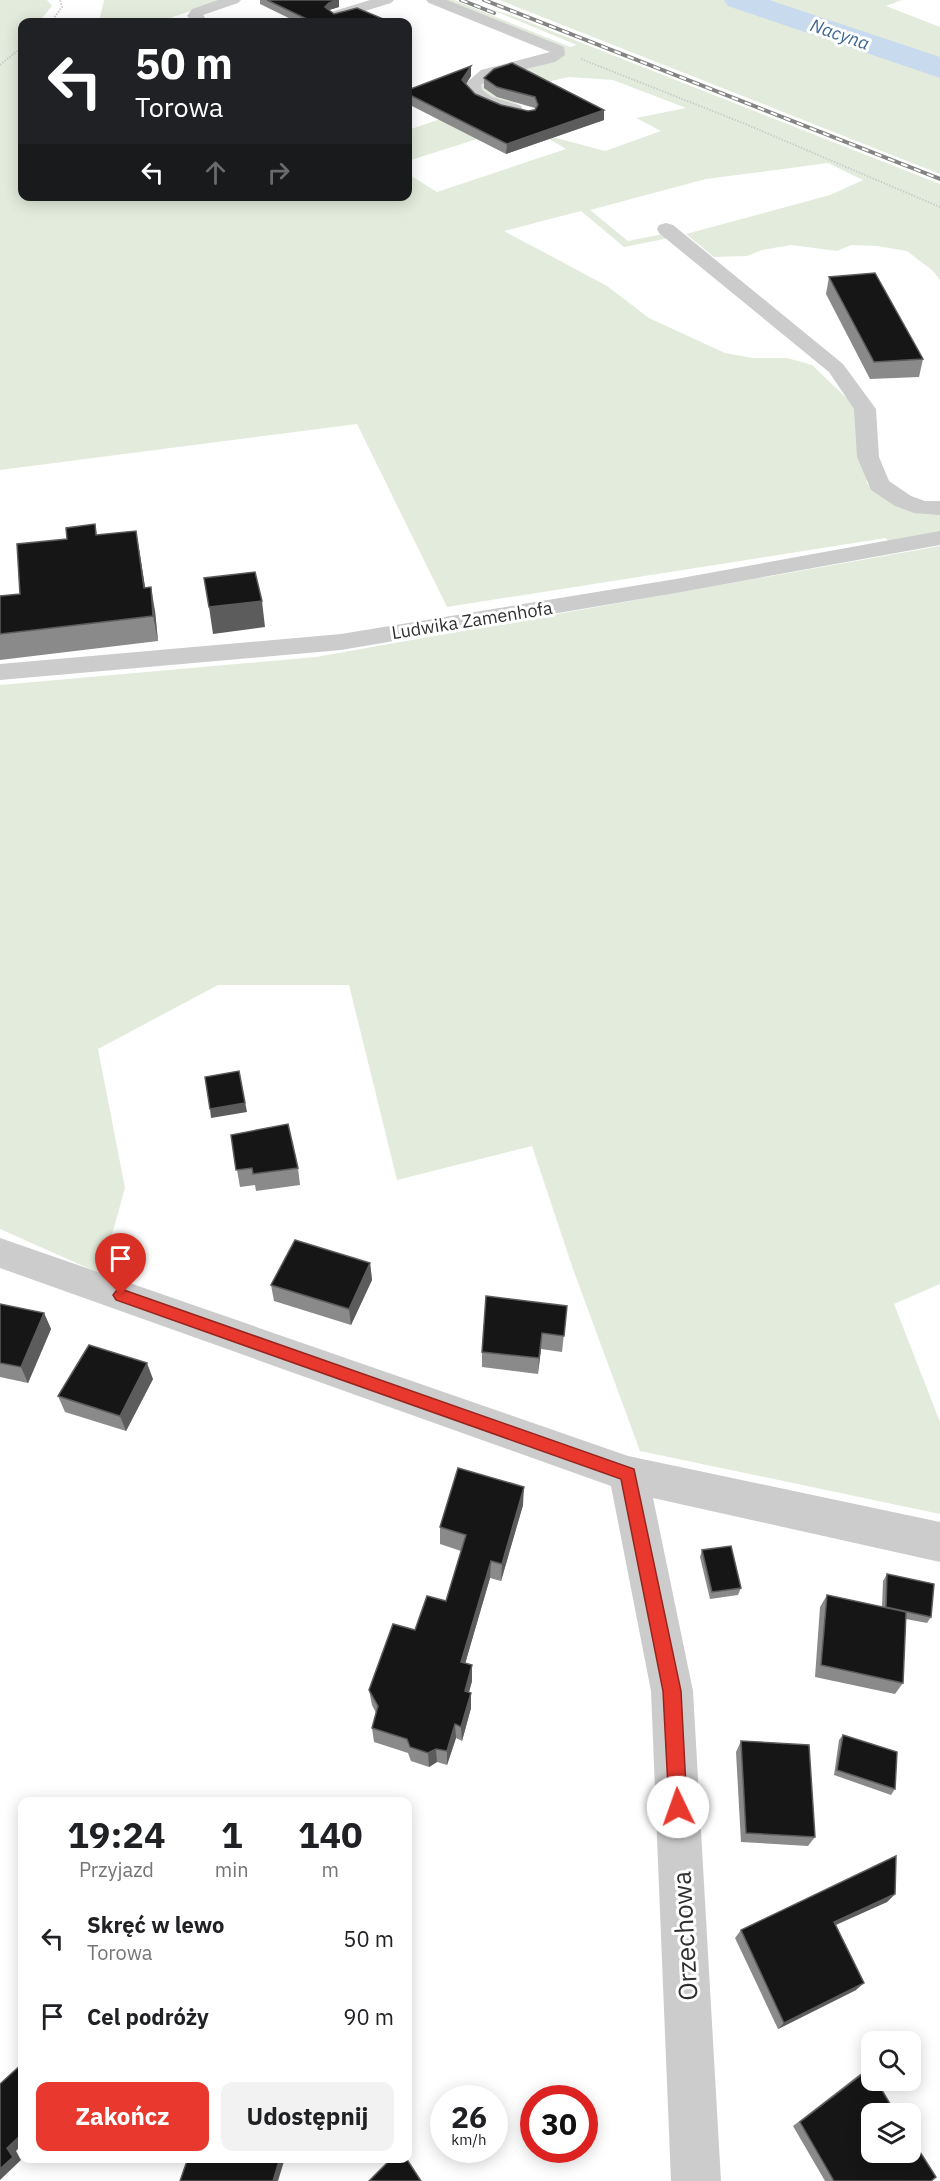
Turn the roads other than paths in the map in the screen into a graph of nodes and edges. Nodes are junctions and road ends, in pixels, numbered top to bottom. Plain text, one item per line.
1 (232, 0) edge
2 (386, 0) edge
3 (435, 0) edge
4 (336, 15) edge
5 (197, 18) edge
6 (528, 114) edge
7 (666, 229) dead end
8 (940, 508) edge
9 (940, 538) edge
10 (0, 672) edge
11 (0, 1253) edge
12 (628, 1474) junction
13 (940, 1542) edge
14 (696, 2181) edge

1 - 5 street
2 - 4 street
3 - 6 street
7 - 8 street
9 - 10 street, Ludwika Zamenhofa
11 - 12 street
12 - 13 street
12 - 14 street, Orzechowa

